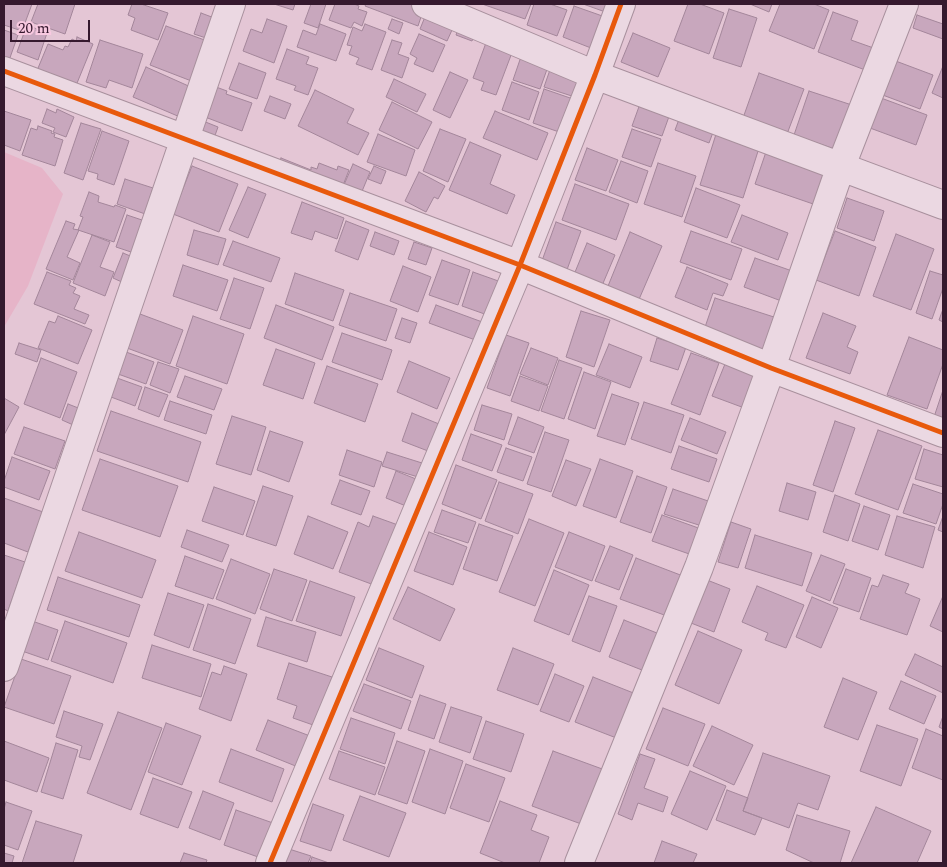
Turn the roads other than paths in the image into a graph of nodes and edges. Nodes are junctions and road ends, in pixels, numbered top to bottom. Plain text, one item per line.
1 (231, 4) edge
2 (426, 4) edge
3 (621, 4) edge
4 (904, 4) edge
5 (4, 71) edge
6 (595, 75) junction
7 (184, 138) junction
8 (841, 166) junction
9 (943, 205) edge
10 (520, 265) junction
11 (771, 368) junction
12 (943, 433) edge
13 (4, 667) edge
14 (270, 863) edge
15 (579, 863) edge

1 - 7 street
2 - 6 street
3 - 6 street
4 - 8 street
5 - 7 street
6 - 8 street
6 - 10 street
7 - 10 street
7 - 13 street
8 - 9 street
8 - 11 street
10 - 11 street
10 - 14 street
11 - 12 street
11 - 15 street

